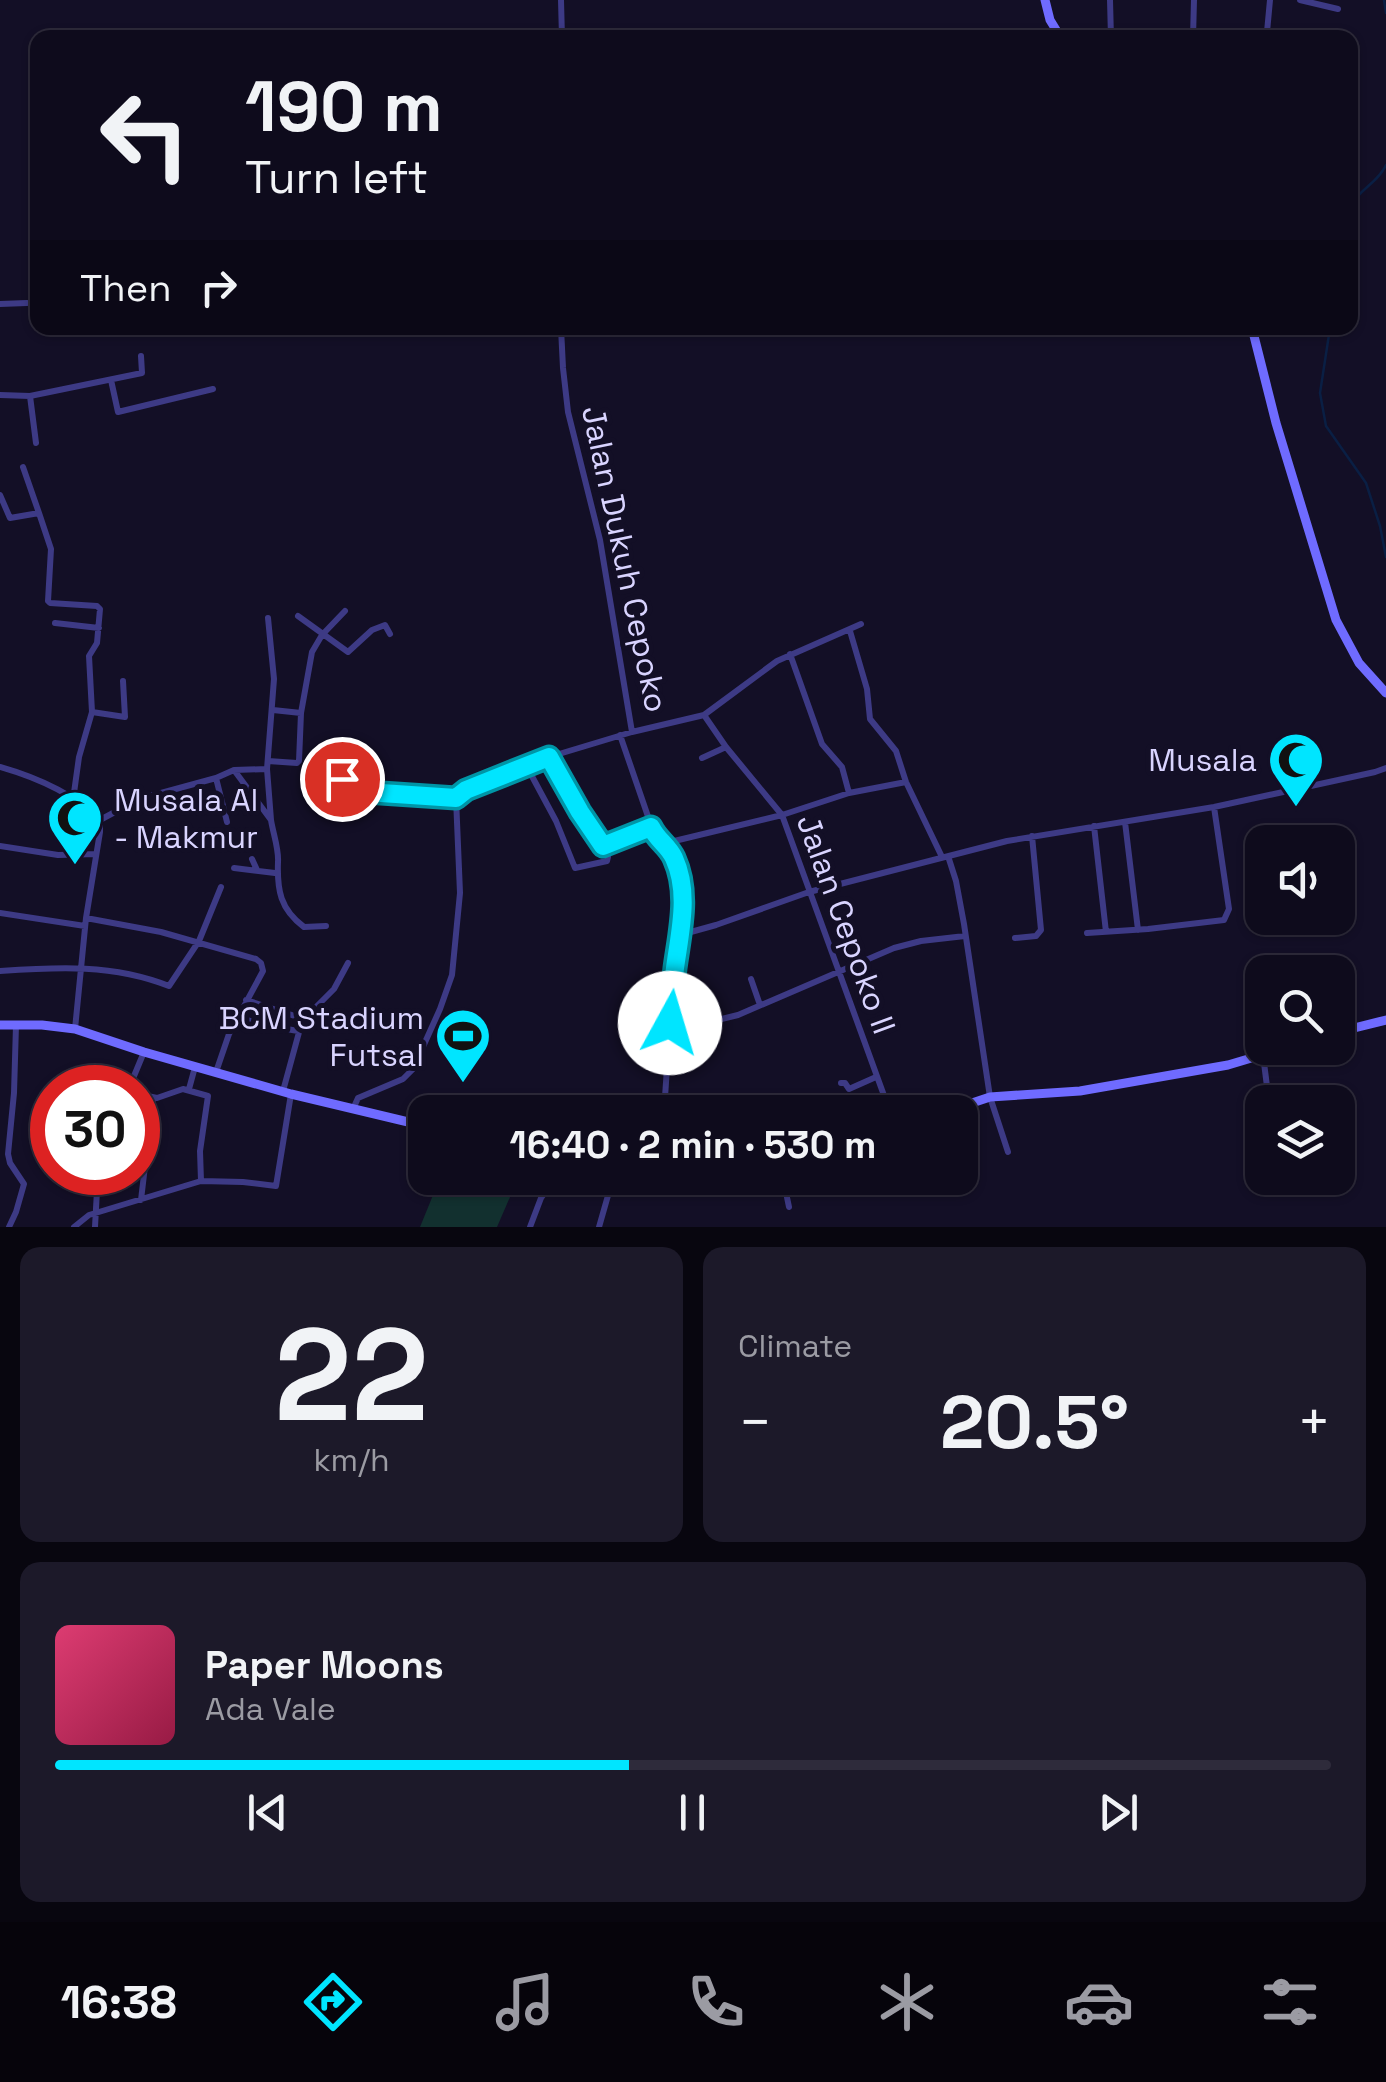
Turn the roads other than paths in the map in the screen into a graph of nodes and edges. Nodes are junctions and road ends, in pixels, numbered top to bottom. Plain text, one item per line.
1 (560, 0) edge
2 (1045, 0) edge
3 (1110, 0) edge
4 (1194, 0) edge
5 (1270, 0) edge
6 (1300, 0) edge
7 (1338, 9) dead end
8 (562, 30) edge
9 (1056, 30) edge
10 (1111, 30) edge
11 (1193, 30) edge
12 (1267, 30) edge
13 (27, 303) dead end
14 (0, 304) edge
15 (561, 335) edge
16 (1254, 335) edge
17 (141, 356) dead end
18 (111, 380) junction
19 (213, 389) dead end
20 (0, 395) edge
21 (30, 396) junction
22 (36, 444) dead end
23 (23, 467) dead end
24 (0, 496) edge
25 (39, 513) junction
26 (345, 611) dead end
27 (298, 616) dead end
28 (268, 618) dead end
29 (54, 624) dead end
30 (862, 624) dead end
31 (99, 628) junction
32 (850, 630) junction
33 (390, 634) dead end
34 (322, 635) junction
35 (790, 654) junction
36 (123, 681) dead end
37 (1386, 693) edge
38 (273, 710) junction
39 (92, 712) junction
40 (301, 713) junction
41 (704, 715) junction
42 (632, 732) junction
43 (620, 736) junction
44 (726, 747) junction
45 (549, 757) junction
46 (702, 758) dead end
47 (268, 765) junction
48 (0, 767) edge
49 (527, 767) junction
50 (1386, 768) edge
51 (234, 770) junction
52 (216, 778) junction
53 (342, 779) dead end
54 (906, 782) junction
55 (849, 794) junction
56 (456, 798) junction
57 (73, 800) junction
58 (1214, 808) junction
59 (782, 815) junction
60 (100, 820) junction
61 (271, 820) junction
62 (227, 822) dead end
63 (1125, 822) junction
64 (1094, 826) junction
65 (651, 827) junction
66 (1032, 836) junction
67 (666, 843) junction
68 (0, 846) edge
69 (603, 846) junction
70 (96, 854) junction
71 (945, 857) junction
72 (252, 859) dead end
73 (234, 868) dead end
74 (257, 870) junction
75 (275, 873) junction
76 (221, 887) dead end
77 (809, 892) junction
78 (0, 914) edge
79 (85, 922) junction
80 (326, 926) dead end
81 (1138, 930) junction
82 (1088, 932) dead end
83 (1106, 932) junction
84 (680, 934) junction
85 (965, 936) junction
86 (1015, 938) dead end
87 (198, 941) junction
88 (348, 963) dead end
89 (81, 967) junction
90 (0, 971) edge
91 (838, 973) junction
92 (751, 979) dead end
93 (246, 1000) junction
94 (760, 1006) junction
95 (237, 1016) junction
96 (304, 1019) junction
97 (1386, 1020) edge
98 (670, 1023) junction
99 (16, 1024) junction
100 (0, 1025) edge
101 (1355, 1028) edge
102 (75, 1029) junction
103 (298, 1031) junction
104 (144, 1052) junction
105 (1245, 1060) edge
106 (139, 1065) edge
107 (195, 1066) junction
108 (216, 1072) junction
109 (876, 1077) junction
110 (841, 1084) dead end
111 (189, 1089) junction
112 (287, 1092) junction
113 (665, 1095) edge
114 (883, 1095) edge
115 (160, 1097) edge
116 (990, 1097) junction
117 (358, 1098) junction
118 (978, 1101) edge
119 (337, 1104) junction
120 (354, 1109) junction
121 (408, 1122) edge
122 (1008, 1152) dead end
123 (201, 1181) junction
124 (96, 1195) edge
125 (142, 1195) edge
126 (543, 1195) edge
127 (608, 1195) edge
128 (786, 1195) edge
129 (141, 1200) junction
130 (788, 1207) dead end
131 (95, 1213) junction
132 (10, 1227) edge
133 (74, 1227) edge
134 (95, 1227) edge
135 (530, 1227) edge
136 (599, 1227) edge

1 - 8 street
2 - 9 main road
3 - 10 street
4 - 11 street
5 - 12 street
6 - 7 street
13 - 14 street
15 - 42 street, Jalan Dukuh Cepoko
16 - 37 main road
17 - 18 street
18 - 19 street
18 - 21 street
20 - 21 street
21 - 22 street
23 - 25 street
24 - 25 street
25 - 31 street
26 - 34 street
27 - 34 street
28 - 38 street
29 - 31 street
30 - 32 street
31 - 39 street
32 - 35 street
32 - 54 street
33 - 34 street
34 - 40 street
35 - 41 street
35 - 55 street
36 - 39 street
38 - 40 street
38 - 47 street
39 - 57 street
40 - 47 street
41 - 42 street, Jalan Dukuh Cepoko
41 - 44 street, Jalan Cepoko II
42 - 43 street
43 - 45 street
43 - 65 street
44 - 46 street
44 - 59 street, Jalan Cepoko II
45 - 49 street
45 - 69 street
47 - 51 street
47 - 61 street
48 - 57 street
49 - 56 street
49 - 69 street
50 - 58 street
51 - 52 street
51 - 61 street
52 - 60 street
52 - 62 street
53 - 56 street
54 - 55 street
54 - 71 street
55 - 59 street
56 - 117 street
57 - 60 street
58 - 63 street
58 - 81 street
59 - 67 street
59 - 77 street, Jalan Cepoko II
60 - 70 street
61 - 75 street
63 - 64 street
63 - 81 street
64 - 66 street
64 - 83 street
65 - 67 street
65 - 69 street
66 - 71 street
66 - 86 street
67 - 84 street
68 - 70 street
70 - 79 street
71 - 77 street
71 - 85 street
72 - 74 street
73 - 74 street
74 - 75 street
75 - 80 street
76 - 87 street
77 - 84 street
77 - 91 street, Jalan Cepoko II
78 - 79 street
79 - 87 street
79 - 89 street
81 - 83 street
82 - 83 street
84 - 98 street
85 - 91 street
85 - 116 street
87 - 89 street
87 - 93 street
88 - 96 street
89 - 90 street
89 - 102 street
91 - 94 street
91 - 109 street, Jalan Cepoko II
92 - 94 street
93 - 95 street
93 - 96 street
94 - 98 street
95 - 103 street
95 - 108 street
96 - 103 street
97 - 101 main road
98 - 113 street
99 - 100 main road
99 - 102 main road
99 - 132 street
102 - 104 main road
103 - 112 street
104 - 106 street
104 - 107 main road
105 - 116 main road
107 - 108 main road
107 - 111 street
108 - 112 main road
109 - 110 street
109 - 114 street, Jalan Cepoko II
111 - 115 street
111 - 123 street
112 - 119 main road
112 - 123 street
116 - 118 main road
116 - 122 street
117 - 119 street
117 - 120 street
119 - 120 main road
120 - 121 main road
123 - 129 street
124 - 131 street
125 - 129 street
126 - 135 street
127 - 136 street
128 - 130 street
129 - 131 street
131 - 133 street
131 - 134 street

